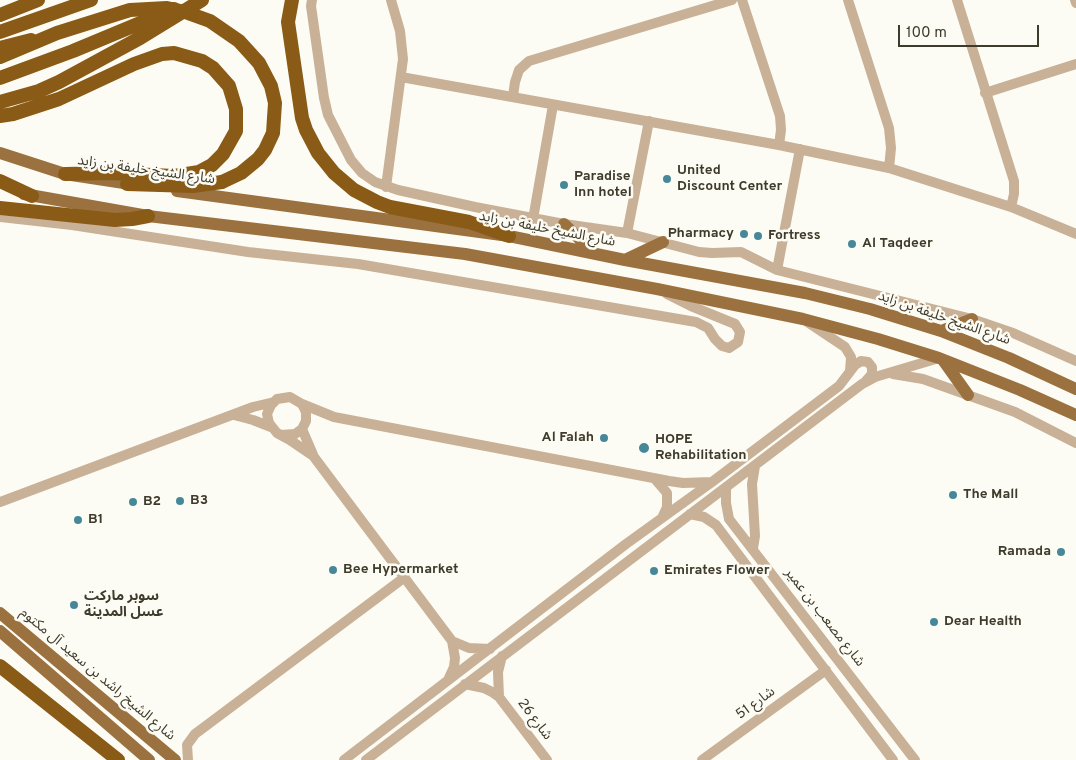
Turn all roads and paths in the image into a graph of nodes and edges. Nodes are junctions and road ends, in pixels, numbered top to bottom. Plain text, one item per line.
1 (38, 0) edge
2 (91, 0) edge
3 (198, 0) edge
4 (202, 0) edge
5 (292, 0) edge
6 (312, 0) edge
7 (391, 0) edge
8 (732, 0) edge
9 (742, 0) edge
10 (848, 0) edge
11 (957, 0) edge
12 (0, 15) edge
13 (0, 32) edge
14 (40, 40) junction
15 (0, 48) edge
16 (0, 57) edge
17 (1076, 64) edge
18 (401, 77) junction
19 (0, 78) edge
20 (986, 93) junction
21 (513, 96) junction
22 (0, 102) edge
23 (553, 104) junction
24 (0, 116) edge
25 (648, 121) junction
26 (779, 144) junction
27 (800, 149) junction
28 (6, 154) edge
29 (889, 168) junction
30 (65, 174) junction
31 (0, 181) edge
32 (127, 184) junction
33 (386, 186) junction
34 (0, 188) edge
35 (32, 196) junction
36 (1011, 207) junction
37 (0, 208) edge
38 (148, 216) junction
39 (0, 217) edge
40 (533, 218) junction
41 (564, 224) junction
42 (627, 233) junction
43 (1076, 234) edge
44 (509, 236) junction
45 (663, 242) junction
46 (594, 253) junction
47 (625, 260) junction
48 (778, 270) junction
49 (657, 289) junction
50 (972, 318) junction
51 (803, 319) junction
52 (941, 331) junction
53 (941, 359) junction
54 (1076, 362) edge
55 (849, 372) junction
56 (890, 374) junction
57 (862, 384) junction
58 (1076, 389) edge
59 (968, 395) junction
60 (274, 402) junction
61 (302, 404) junction
62 (234, 415) junction
63 (1076, 416) edge
64 (334, 417) junction
65 (271, 427) junction
66 (303, 427) junction
67 (281, 435) junction
68 (1076, 443) edge
69 (314, 457) junction
70 (755, 466) junction
71 (655, 479) junction
72 (712, 482) junction
73 (726, 488) junction
74 (0, 502) edge
75 (690, 514) junction
76 (662, 519) junction
77 (729, 519) junction
78 (716, 525) junction
79 (754, 548) junction
80 (405, 577) junction
81 (0, 613) edge
82 (0, 632) edge
83 (452, 641) junction
84 (490, 649) junction
85 (502, 656) junction
86 (0, 666) edge
87 (826, 670) junction
88 (446, 683) junction
89 (465, 684) junction
90 (499, 697) junction
91 (118, 760) edge
92 (149, 760) edge
93 (175, 760) edge
94 (188, 760) edge
95 (344, 760) edge
96 (366, 760) edge
97 (547, 760) edge
98 (702, 760) edge
99 (893, 760) edge
100 (915, 760) edge

1 - 12 highway
2 - 13 highway
3 - 19 highway
4 - 22 highway
5 - 44 highway
6 - 33 street
7 - 18 street
8 - 21 street
9 - 26 street
10 - 29 street
11 - 20 street
14 - 15 highway
14 - 16 highway, bridge
14 - 32 highway, bridge
17 - 20 street
18 - 21 street
18 - 33 street
20 - 36 street
21 - 23 street
23 - 25 street
23 - 40 street
24 - 30 highway
25 - 26 street
25 - 42 street
26 - 27 street
27 - 29 street
27 - 48 street
28 - 30 main road, شارع الشيخ خليفة بن زايد
29 - 36 street
30 - 32 main road, شارع الشيخ خليفة بن زايد
31 - 35 highway
32 - 44 main road, شارع الشيخ خليفة بن زايد
33 - 40 street
34 - 35 main road
35 - 38 main road
36 - 43 street
37 - 38 highway
38 - 49 main road
39 - 49 street
40 - 41 street
41 - 42 street
41 - 46 main road
42 - 45 street
44 - 46 main road, شارع الشيخ خليفة بن زايد
45 - 47 main road
45 - 48 street
46 - 47 main road, شارع الشيخ خليفة بن زايد
47 - 52 main road, شارع الشيخ خليفة بن زايد
48 - 50 street
49 - 51 main road
50 - 52 main road
50 - 54 street
51 - 53 main road
51 - 55 street
52 - 58 main road, شارع الشيخ خليفة بن زايد
53 - 56 street
53 - 59 main road
53 - 63 main road
55 - 57 street
55 - 72 street
56 - 57 street
56 - 59 street
57 - 70 street
59 - 68 street
60 - 61 street
60 - 62 street
60 - 65 street
61 - 64 street
61 - 66 street
62 - 65 street
62 - 74 street
64 - 66 street
64 - 71 street
65 - 67 street
66 - 67 street
66 - 69 street
67 - 69 street
69 - 80 street
70 - 73 street
70 - 79 street
71 - 72 street
71 - 76 street
72 - 76 street
73 - 75 street
73 - 77 street
75 - 78 street
75 - 85 street
76 - 84 street
77 - 78 street
77 - 79 street, شارع مصعب بن عمير
78 - 87 street
79 - 100 street, شارع مصعب بن عمير
80 - 83 street
80 - 94 street
81 - 93 main road, شارع الشيخ راشد بن سعيد آل مكتوم
82 - 92 main road
83 - 84 street
83 - 88 street
84 - 88 street
85 - 89 street
85 - 90 street, شارع 26
86 - 91 highway
87 - 98 street, شارع 51
87 - 99 street
88 - 95 street
89 - 90 street, شارع 26
89 - 96 street
90 - 97 street, شارع 26

